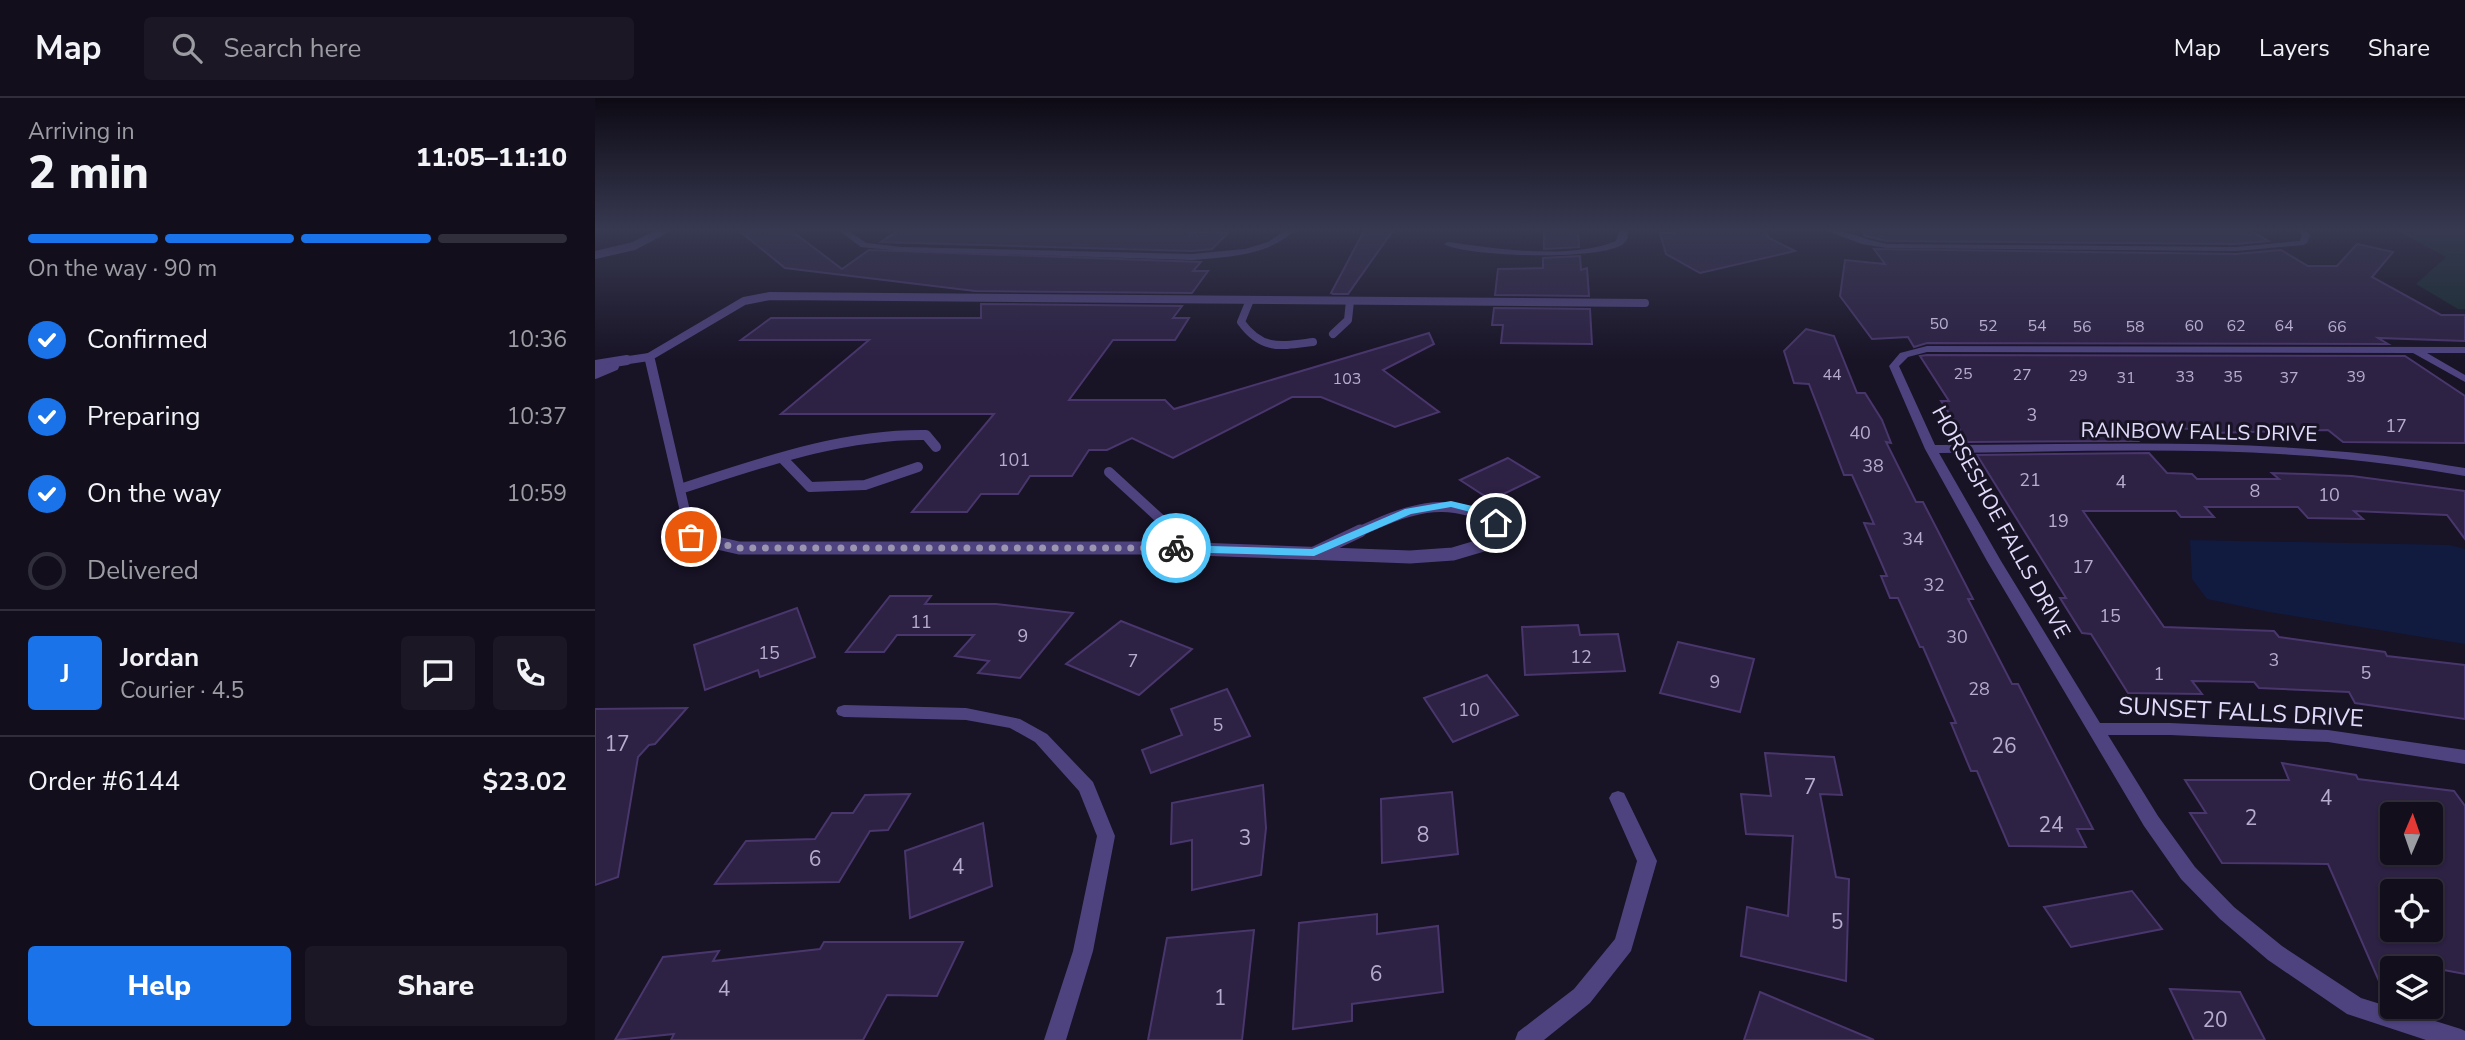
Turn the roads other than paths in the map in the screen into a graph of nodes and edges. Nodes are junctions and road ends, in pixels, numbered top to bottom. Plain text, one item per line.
1 (1250, 300) junction
2 (1350, 301) junction
3 (1645, 303) dead end
4 (1333, 334) dead end
5 (1313, 342) dead end
6 (2415, 350) junction
7 (2465, 350) edge
8 (649, 357) junction
9 (617, 364) junction
10 (595, 365) edge
11 (595, 374) edge
12 (2465, 379) edge
13 (936, 447) dead end
14 (1931, 449) junction
15 (783, 458) junction
16 (918, 467) dead end
17 (1109, 472) dead end
18 (2465, 472) edge
19 (680, 489) junction
20 (1170, 548) junction
21 (1314, 553) junction
22 (844, 711) dead end
23 (2098, 729) junction
24 (2465, 757) edge
25 (1618, 799) dead end
26 (1055, 1040) edge
27 (1526, 1040) edge
28 (2461, 1040) edge

1 - 2 lane
1 - 5 lane
1 - 8 lane
2 - 3 lane
2 - 4 lane
6 - 7 street, HORSESHOE FALLS DRIVE
6 - 12 street
6 - 14 street, HORSESHOE FALLS DRIVE
8 - 9 lane
8 - 19 lane
9 - 10 lane
9 - 11 lane
13 - 15 lane
14 - 18 street, RAINBOW FALLS DRIVE
14 - 23 street, HORSESHOE FALLS DRIVE
15 - 16 lane
15 - 19 lane
17 - 20 lane
19 - 20 lane
20 - 21 lane
21 - 21 lane
22 - 26 street
23 - 24 street, SUNSET FALLS DRIVE
23 - 28 street, HORSESHOE FALLS DRIVE
25 - 27 street

